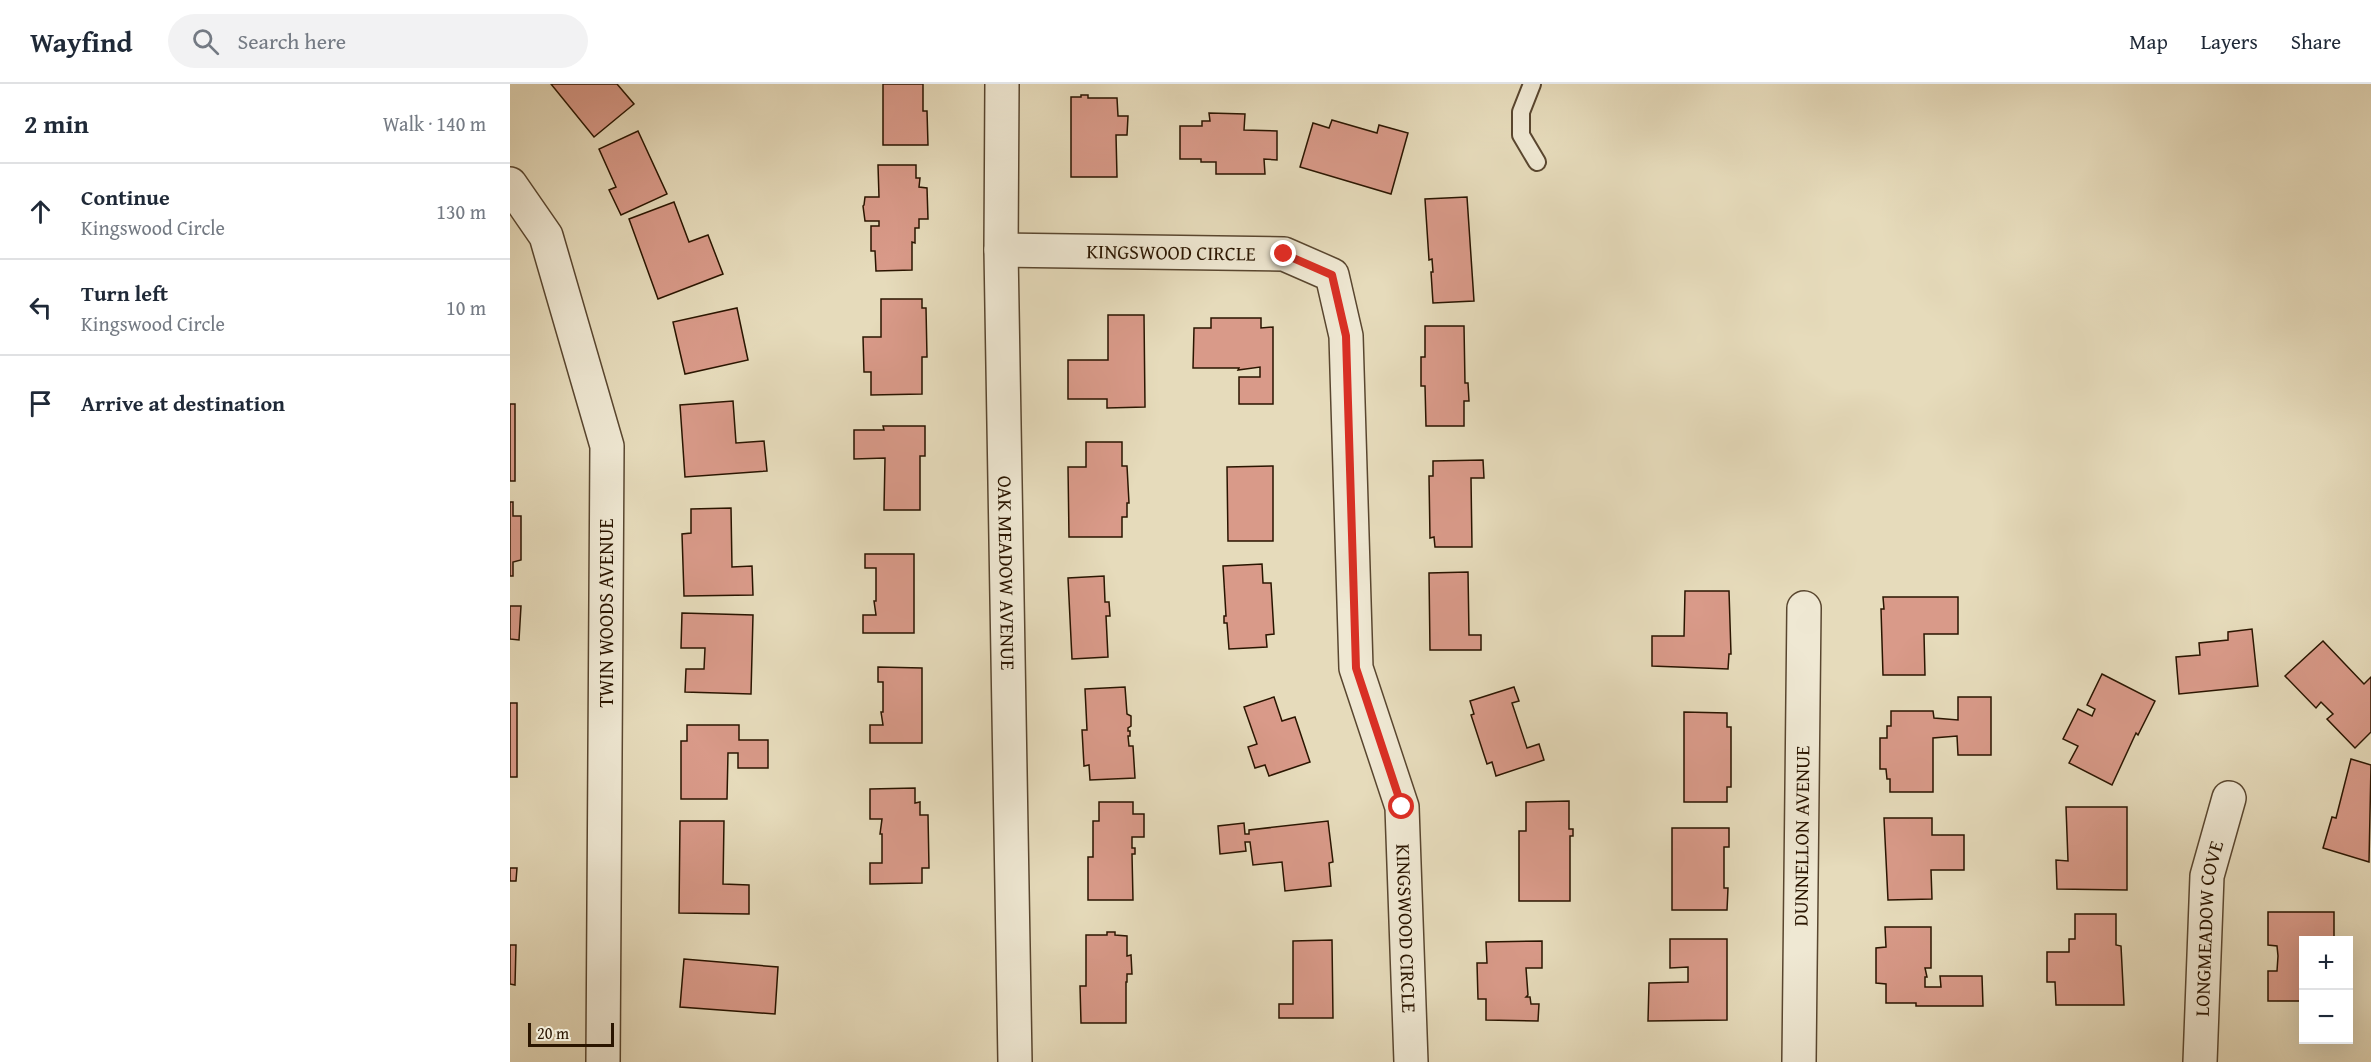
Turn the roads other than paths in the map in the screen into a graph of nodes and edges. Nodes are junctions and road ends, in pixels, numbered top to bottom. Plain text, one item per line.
1 (1002, 84) edge
2 (1532, 84) edge
3 (1537, 162) dead end
4 (510, 184) edge
5 (1001, 250) junction
6 (1804, 608) dead end
7 (2229, 798) dead end
8 (603, 1062) edge
9 (1015, 1062) edge
10 (1411, 1062) edge
11 (1800, 1062) edge
12 (2200, 1062) edge

1 - 5 street, OAK MEADOW AVENUE
2 - 3 lane
4 - 8 street, TWIN WOODS AVENUE
5 - 9 street, OAK MEADOW AVENUE
5 - 10 street, KINGSWOOD CIRCLE
6 - 11 street, DUNNELLON AVENUE
7 - 12 street, LONGMEADOW COVE

